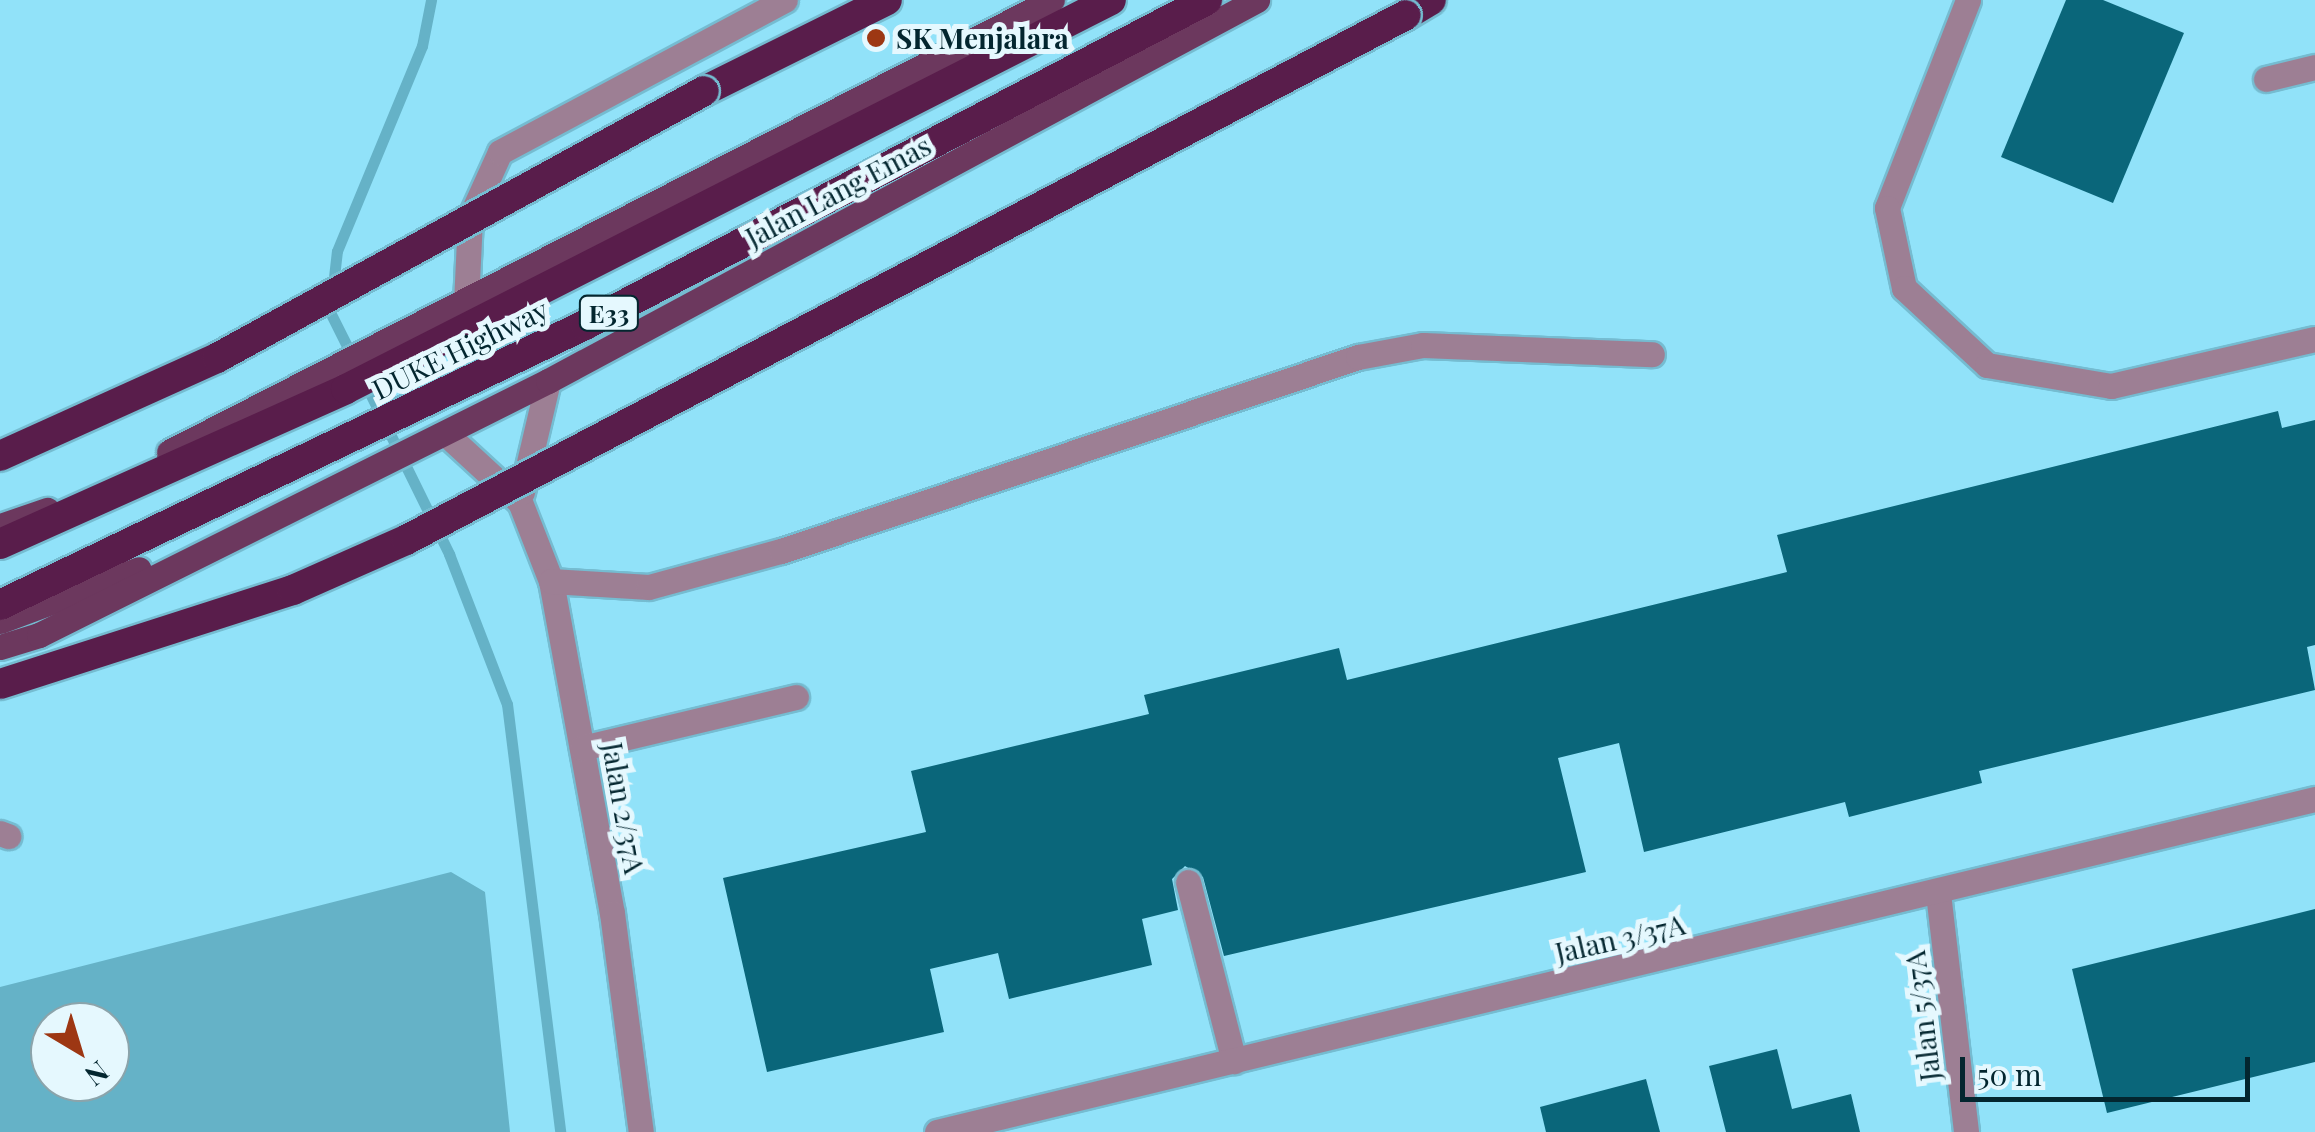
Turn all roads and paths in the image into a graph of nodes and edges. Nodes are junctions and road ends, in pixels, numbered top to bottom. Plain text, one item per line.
1 (785, 0) edge
2 (887, 0) edge
3 (1034, 0) edge
4 (1052, 0) edge
5 (1111, 0) edge
6 (1208, 0) edge
7 (1256, 0) edge
8 (1968, 0) edge
9 (1419, 8) edge
10 (958, 48) junction
11 (2315, 67) edge
12 (2266, 79) dead end
13 (466, 303) junction
14 (2315, 339) edge
15 (1652, 354) dead end
16 (548, 382) junction
17 (435, 439) junction
18 (0, 456) edge
19 (520, 502) junction
20 (0, 526) edge
21 (247, 531) junction
22 (0, 544) edge
23 (552, 582) junction
24 (0, 605) edge
25 (0, 621) edge
26 (0, 647) edge
27 (0, 684) edge
28 (796, 697) dead end
29 (582, 748) junction
30 (2315, 799) edge
31 (1188, 882) dead end
32 (1938, 893) junction
33 (1234, 1061) junction
34 (641, 1132) edge
35 (937, 1132) edge
36 (1966, 1132) edge

1 - 13 street
2 - 18 highway, bridge
3 - 10 main road
4 - 10 main road
5 - 22 highway, DUKE Highway / E33
6 - 24 highway, DUKE Highway / E33
7 - 16 main road, Jalan Lang Emas
8 - 14 street
9 - 27 highway, bridge
10 - 13 main road
11 - 12 street
13 - 20 main road
15 - 23 street
16 - 17 main road, Jalan Lang Emas
16 - 19 street
17 - 19 street, Jalan 2/37A
17 - 21 main road, Jalan Lang Emas
19 - 23 street, Jalan 2/37A
21 - 25 main road
21 - 26 main road, Jalan Lang Emas
23 - 29 street, Jalan 2/37A
28 - 29 street
29 - 34 street, Jalan 2/37A
30 - 32 street, Jalan 3/37A
31 - 33 street
32 - 33 street, Jalan 3/37A
32 - 36 street, Jalan 5/37A
33 - 35 street, Jalan 3/37A

